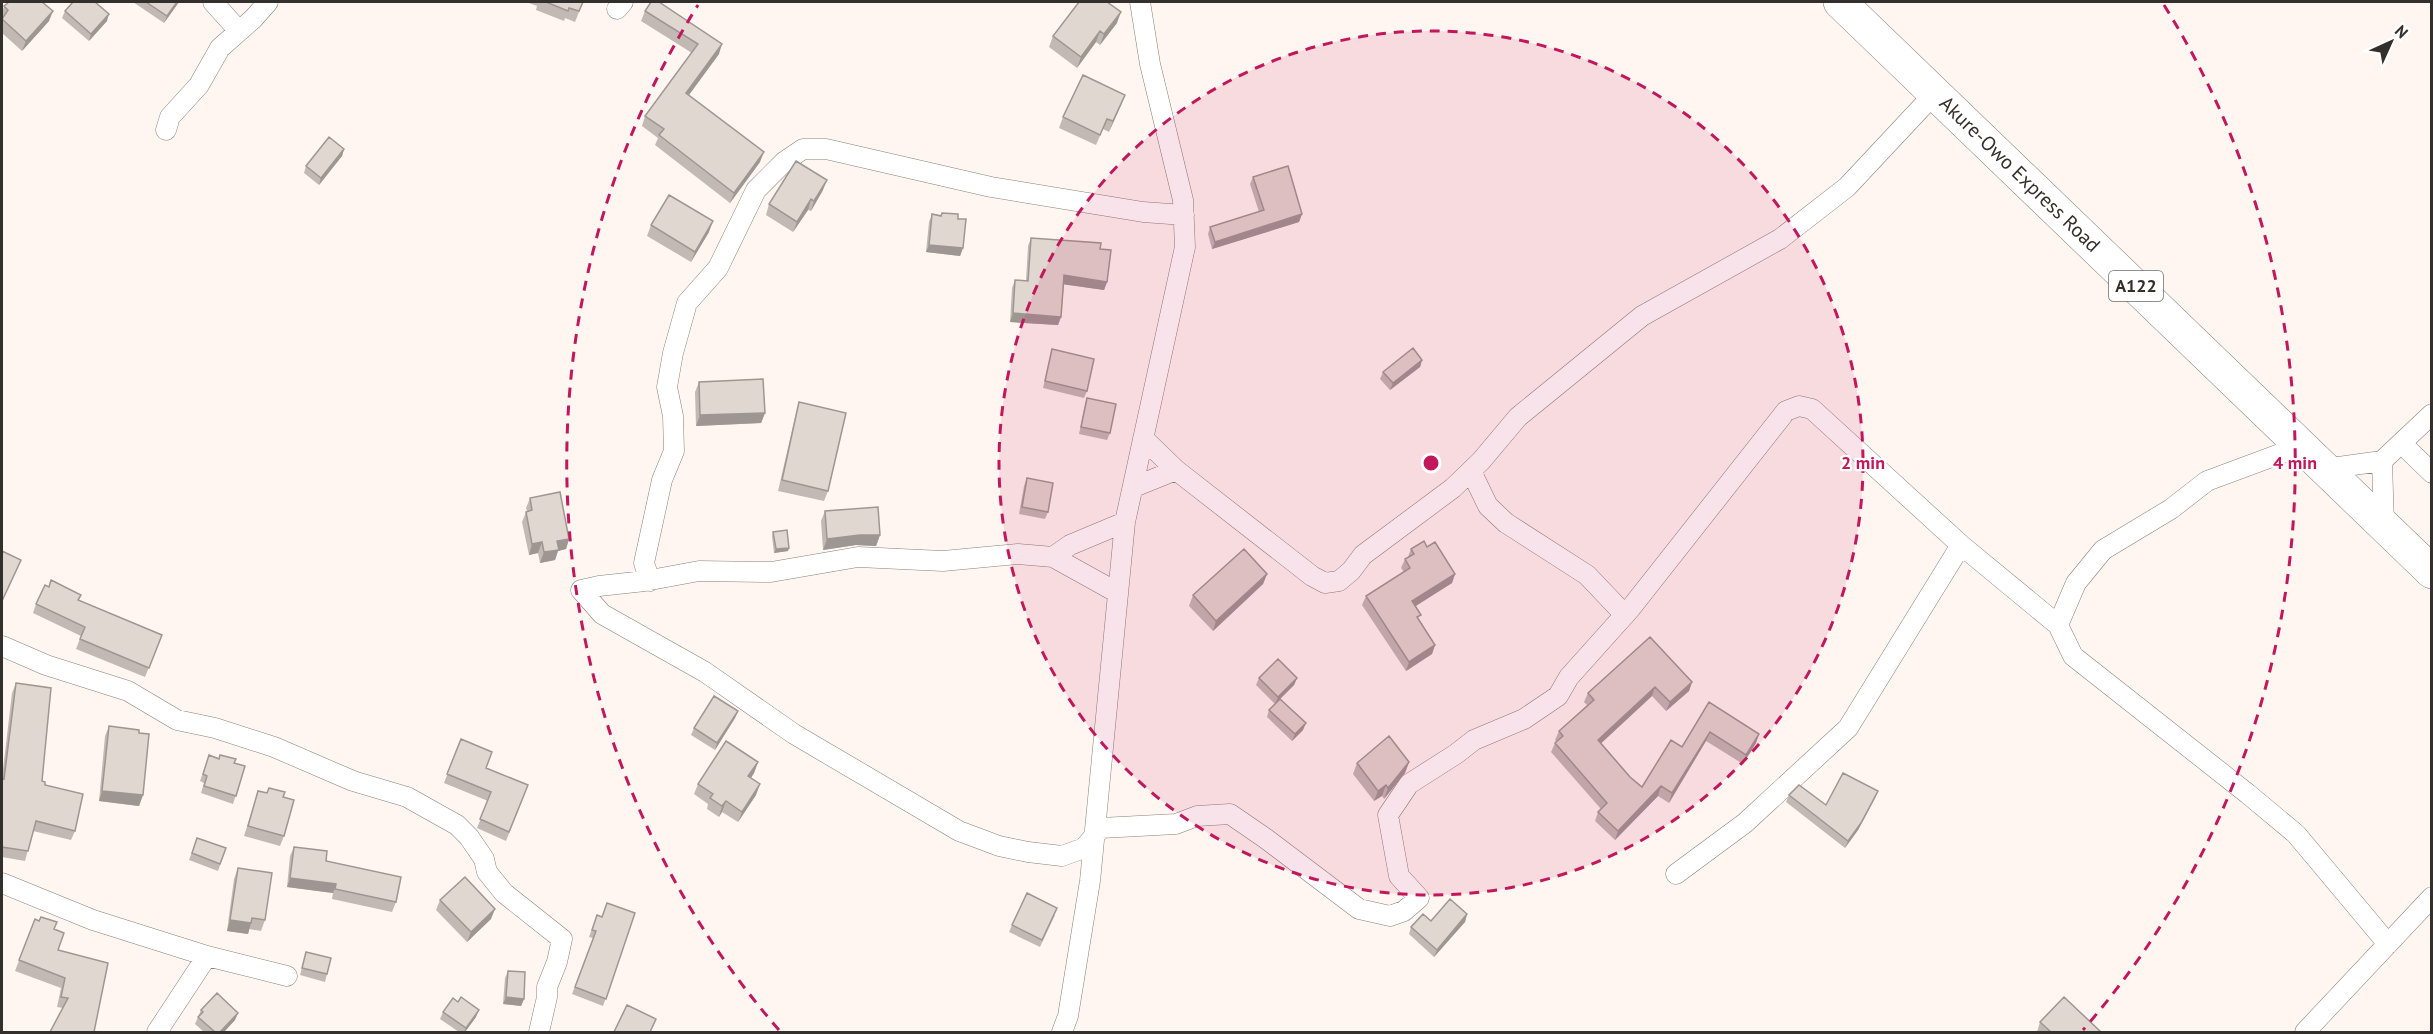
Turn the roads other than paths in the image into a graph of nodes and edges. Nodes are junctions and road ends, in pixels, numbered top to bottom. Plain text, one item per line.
1 (213, 2) edge
2 (267, 2) edge
3 (1140, 2) edge
4 (1840, 2) edge
5 (239, 32) junction
6 (1935, 93) junction
7 (166, 130) dead end
8 (1184, 215) junction
9 (2432, 414) edge
10 (1143, 438) junction
11 (2401, 443) junction
12 (2301, 446) junction
13 (2382, 461) junction
14 (2324, 469) junction
15 (1176, 471) junction
16 (1471, 471) junction
17 (2432, 473) edge
18 (1134, 487) junction
19 (1125, 522) junction
20 (2384, 526) junction
21 (1961, 545) junction
22 (1053, 557) junction
23 (2432, 572) edge
24 (650, 581) junction
25 (1118, 593) junction
26 (1625, 615) junction
27 (2058, 625) junction
28 (2, 646) edge
29 (1095, 834) junction
30 (1676, 874) dead end
31 (2, 883) edge
32 (2432, 897) edge
33 (2388, 944) junction
34 (207, 956) junction
35 (288, 976) dead end
36 (157, 1032) edge
37 (539, 1032) edge
38 (1062, 1032) edge
39 (2305, 1032) edge

1 - 5 street
2 - 5 street
3 - 8 street
4 - 6 highway, Akure-Owo Express Road / A122
5 - 7 street
6 - 12 highway, Akure-Owo Express Road / A122
6 - 16 street
8 - 10 street
8 - 24 street
9 - 11 street
10 - 15 street
10 - 18 street
11 - 13 street
11 - 17 street
12 - 14 highway, Akure-Owo Express Road / A122
12 - 27 street
13 - 14 street
13 - 20 street
14 - 20 highway, Akure-Owo Express Road / A122
15 - 16 street
15 - 18 street
16 - 26 street
18 - 19 street
19 - 22 street
19 - 25 street
20 - 23 highway, Akure-Owo Express Road / A122
21 - 26 street
21 - 27 street
21 - 30 street
22 - 24 street
22 - 25 street
24 - 29 street
25 - 29 street
26 - 29 street
27 - 33 street
28 - 37 street
29 - 38 street
31 - 34 street
32 - 33 street
33 - 39 street
34 - 35 street
34 - 36 street

